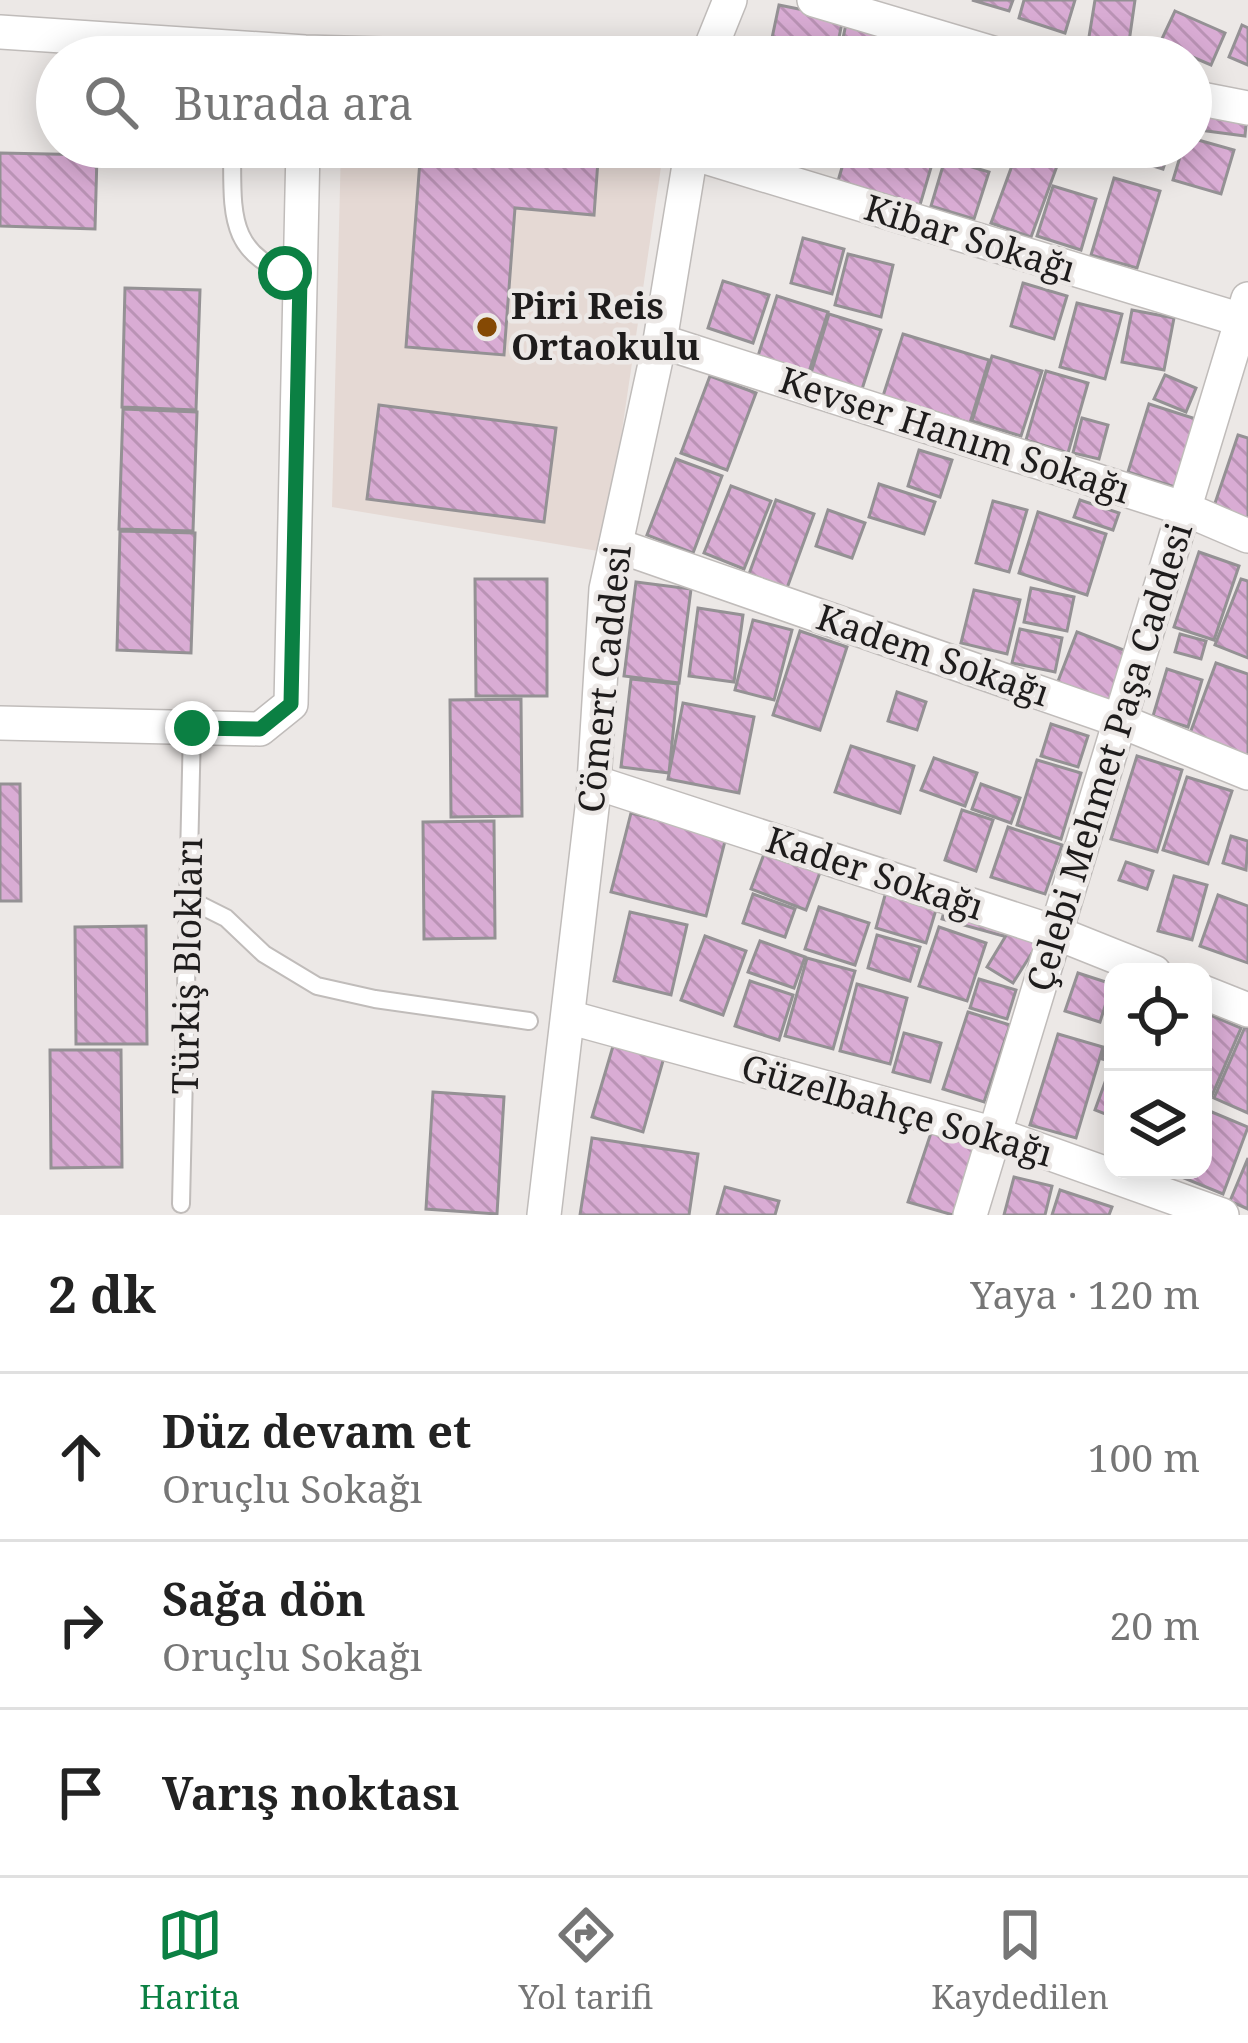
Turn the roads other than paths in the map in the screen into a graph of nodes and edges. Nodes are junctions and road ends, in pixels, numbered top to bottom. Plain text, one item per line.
1 (730, 0) edge
2 (814, 0) edge
3 (0, 32) edge
4 (53, 36) edge
5 (715, 36) edge
6 (935, 36) edge
7 (1212, 101) edge
8 (1248, 108) edge
9 (233, 168) edge
10 (303, 168) edge
11 (689, 168) edge
12 (753, 168) edge
13 (300, 278) junction
14 (1246, 313) edge
15 (660, 340) junction
16 (1185, 509) junction
17 (1248, 536) edge
18 (616, 545) junction
19 (1118, 720) junction
20 (0, 723) edge
21 (192, 728) junction
22 (1248, 773) edge
23 (594, 782) junction
24 (188, 899) junction
25 (1054, 932) junction
26 (1132, 963) edge
27 (1212, 996) edge
28 (1248, 1010) edge
29 (568, 1017) junction
30 (529, 1021) dead end
31 (995, 1135) junction
32 (181, 1204) dead end
33 (544, 1215) edge
34 (970, 1215) edge
35 (1222, 1215) edge

1 - 5 street
2 - 6 street
3 - 4 street
7 - 8 street
9 - 13 lane
10 - 13 street
11 - 15 street, Cömert Caddesi
12 - 14 street, Kibar Sokağı
13 - 21 street
14 - 16 street, Çelebi Mehmet Paşa Caddesi
15 - 16 street, Kevser Hanım Sokağı
15 - 18 street, Cömert Caddesi
16 - 17 street, Kevser Hanım Sokağı
16 - 19 street, Çelebi Mehmet Paşa Caddesi
18 - 19 street, Kadem Sokağı
18 - 23 street, Cömert Caddesi
19 - 22 street, Kadem Sokağı
19 - 25 street, Çelebi Mehmet Paşa Caddesi
20 - 21 street
21 - 24 lane, Türkiş Blokları
23 - 25 street, Kader Sokağı
23 - 29 street, Cömert Caddesi
24 - 30 lane
24 - 32 lane, Türkiş Blokları
25 - 26 street, Kader Sokağı
25 - 31 street, Çelebi Mehmet Paşa Caddesi
27 - 28 street
29 - 31 street, Güzelbahçe Sokağı
29 - 33 street, Cömert Caddesi
31 - 34 street, Çelebi Mehmet Paşa Caddesi
31 - 35 street, Güzelbahçe Sokağı

